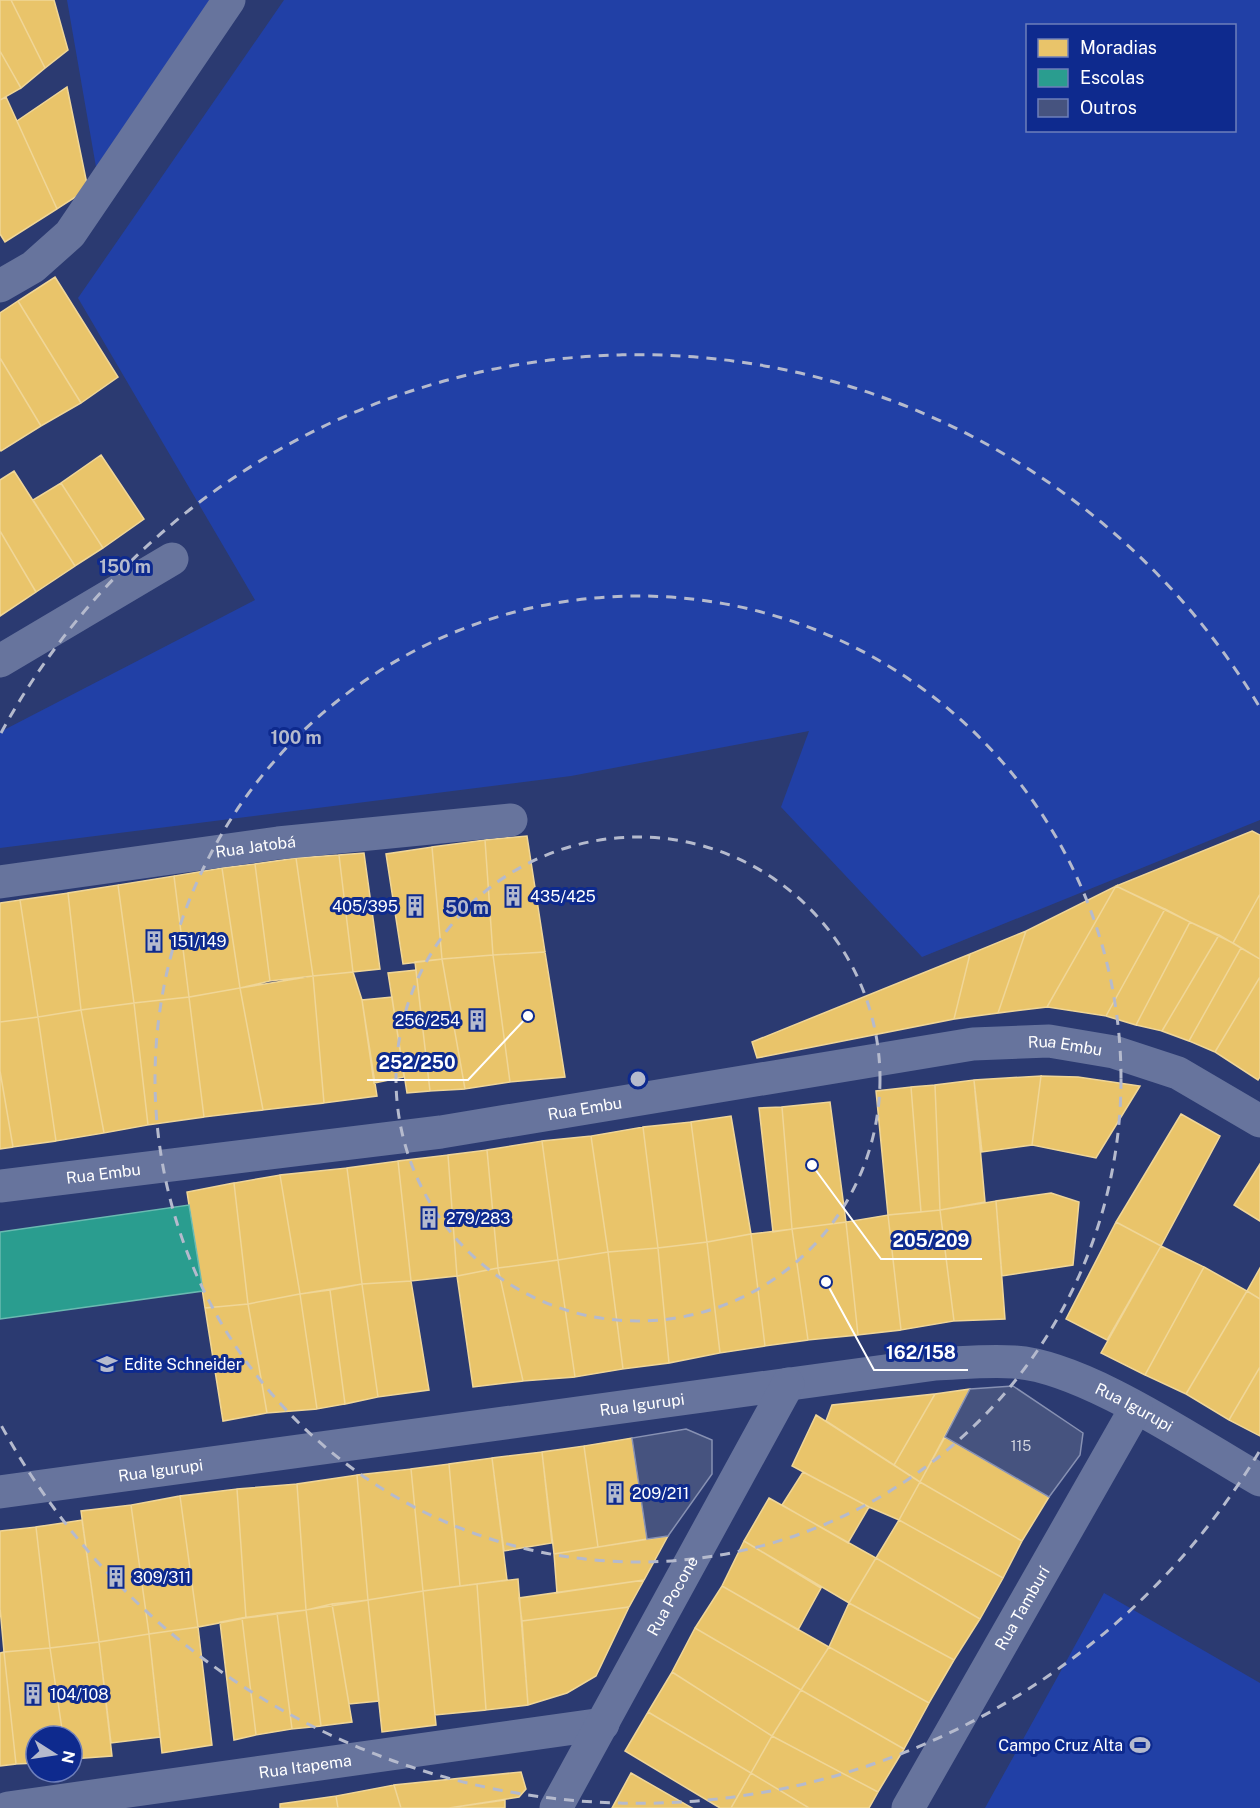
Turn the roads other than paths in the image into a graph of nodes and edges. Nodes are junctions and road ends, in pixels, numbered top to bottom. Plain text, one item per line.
1 (229, 0) edge
2 (0, 286) edge
3 (172, 559) dead end
4 (0, 661) edge
5 (511, 820) dead end
6 (0, 882) edge
7 (1260, 1121) edge
8 (0, 1186) edge
9 (788, 1383) junction
10 (1136, 1408) junction
11 (1260, 1480) edge
12 (0, 1492) edge
13 (603, 1724) junction
14 (8, 1808) edge
15 (556, 1808) edge
16 (908, 1808) edge

1 - 2 street
3 - 4 street
5 - 6 street, Rua Jatobá
7 - 8 street, Rua Embu
9 - 10 street, Rua Igurupi
9 - 12 street, Rua Igurupi
9 - 13 street, Rua Pocone
10 - 11 street, Rua Igurupi
10 - 16 street, Rua Tamburí
13 - 14 street, Rua Itapema
13 - 15 street, Rua Pocone

